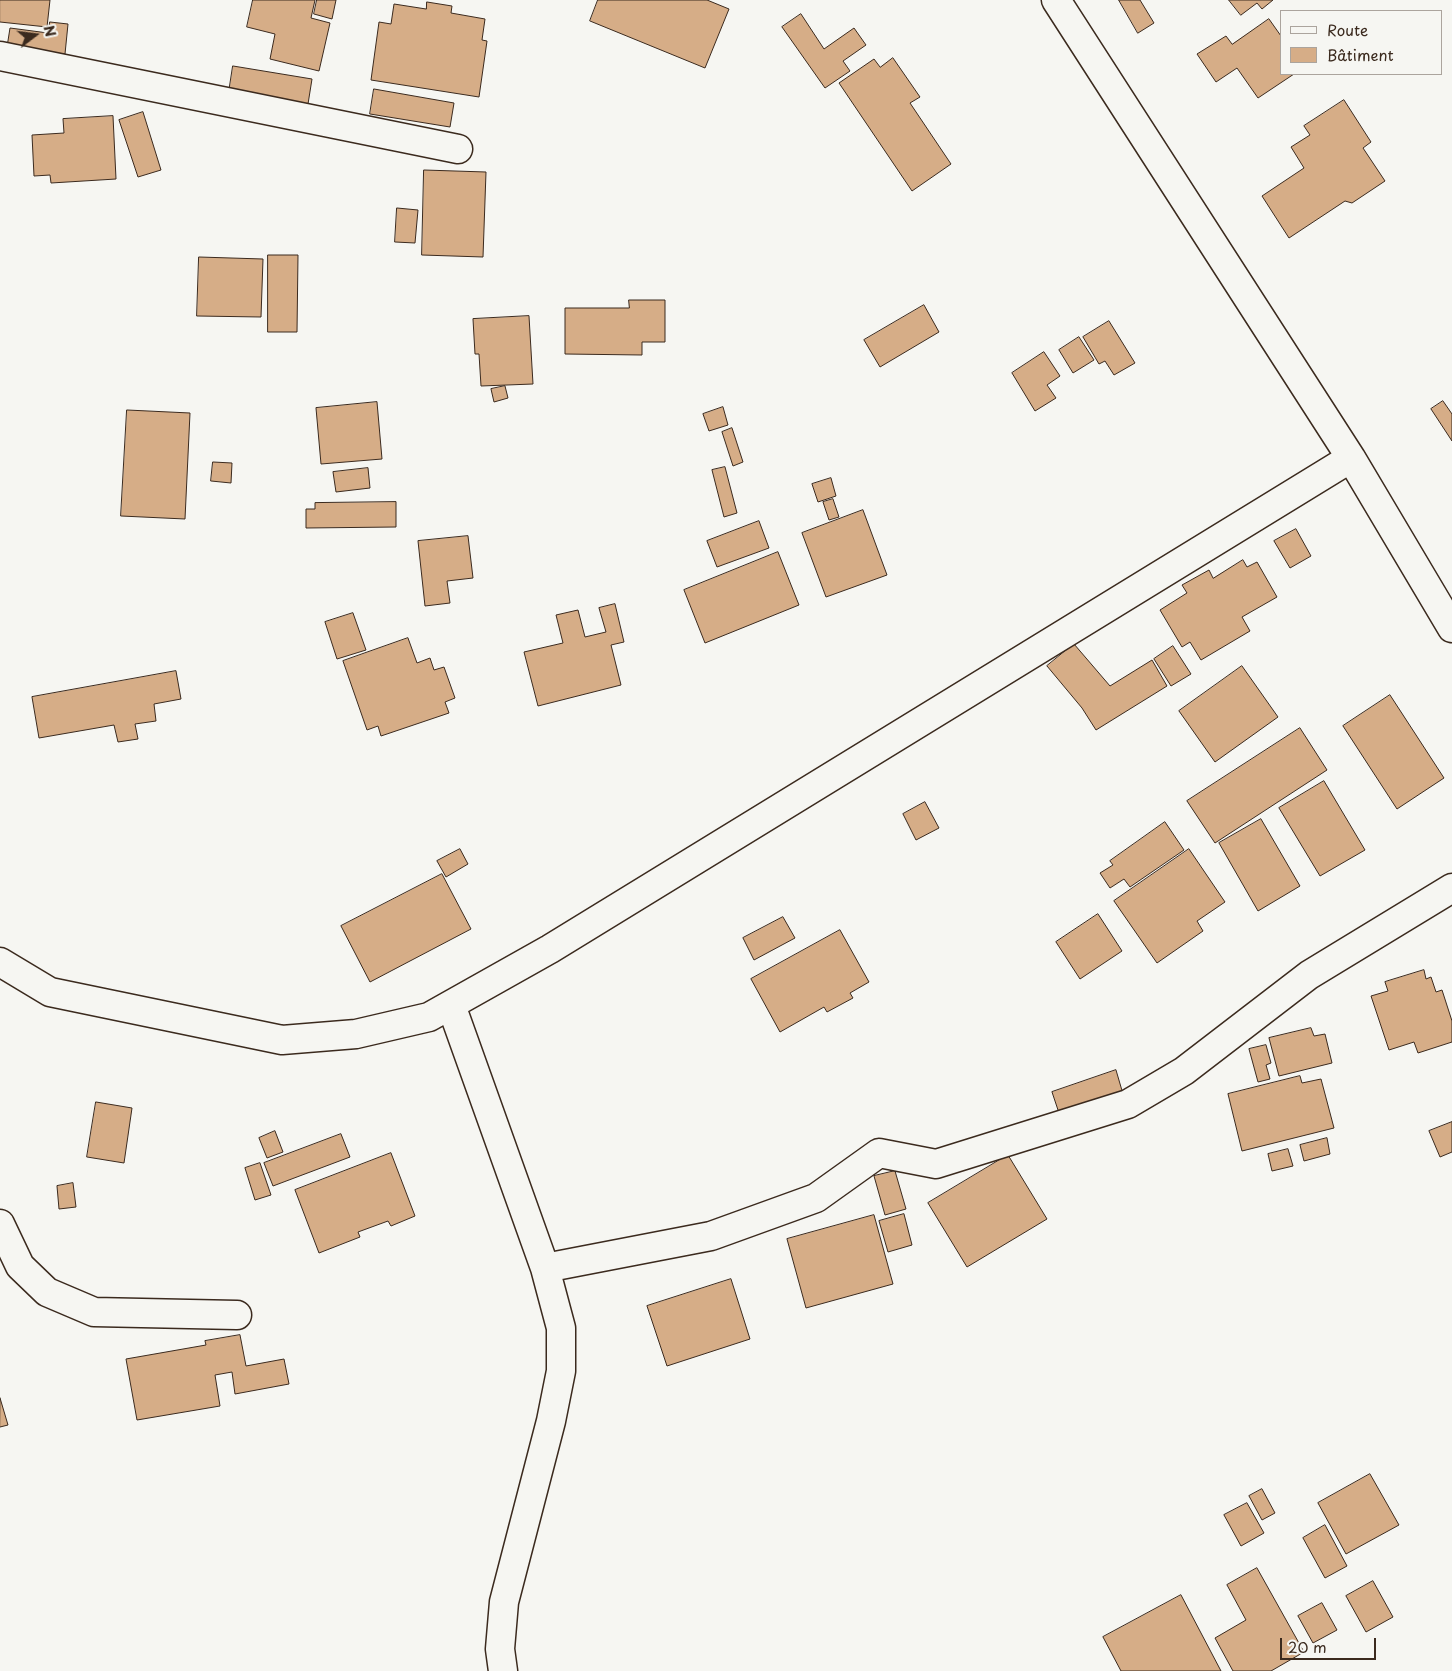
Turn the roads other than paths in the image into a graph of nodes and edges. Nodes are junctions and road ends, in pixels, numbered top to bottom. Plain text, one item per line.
1 (1056, 0) edge
2 (0, 56) edge
3 (458, 149) dead end
4 (1351, 458) junction
5 (1452, 628) edge
6 (1452, 888) edge
7 (0, 962) edge
8 (451, 1005) junction
9 (0, 1224) edge
10 (545, 1268) junction
11 (237, 1315) dead end
12 (503, 1671) edge

1 - 4 street
2 - 3 street
4 - 5 street
4 - 8 street
6 - 10 street
7 - 8 street
8 - 10 street
9 - 11 street
10 - 12 street

